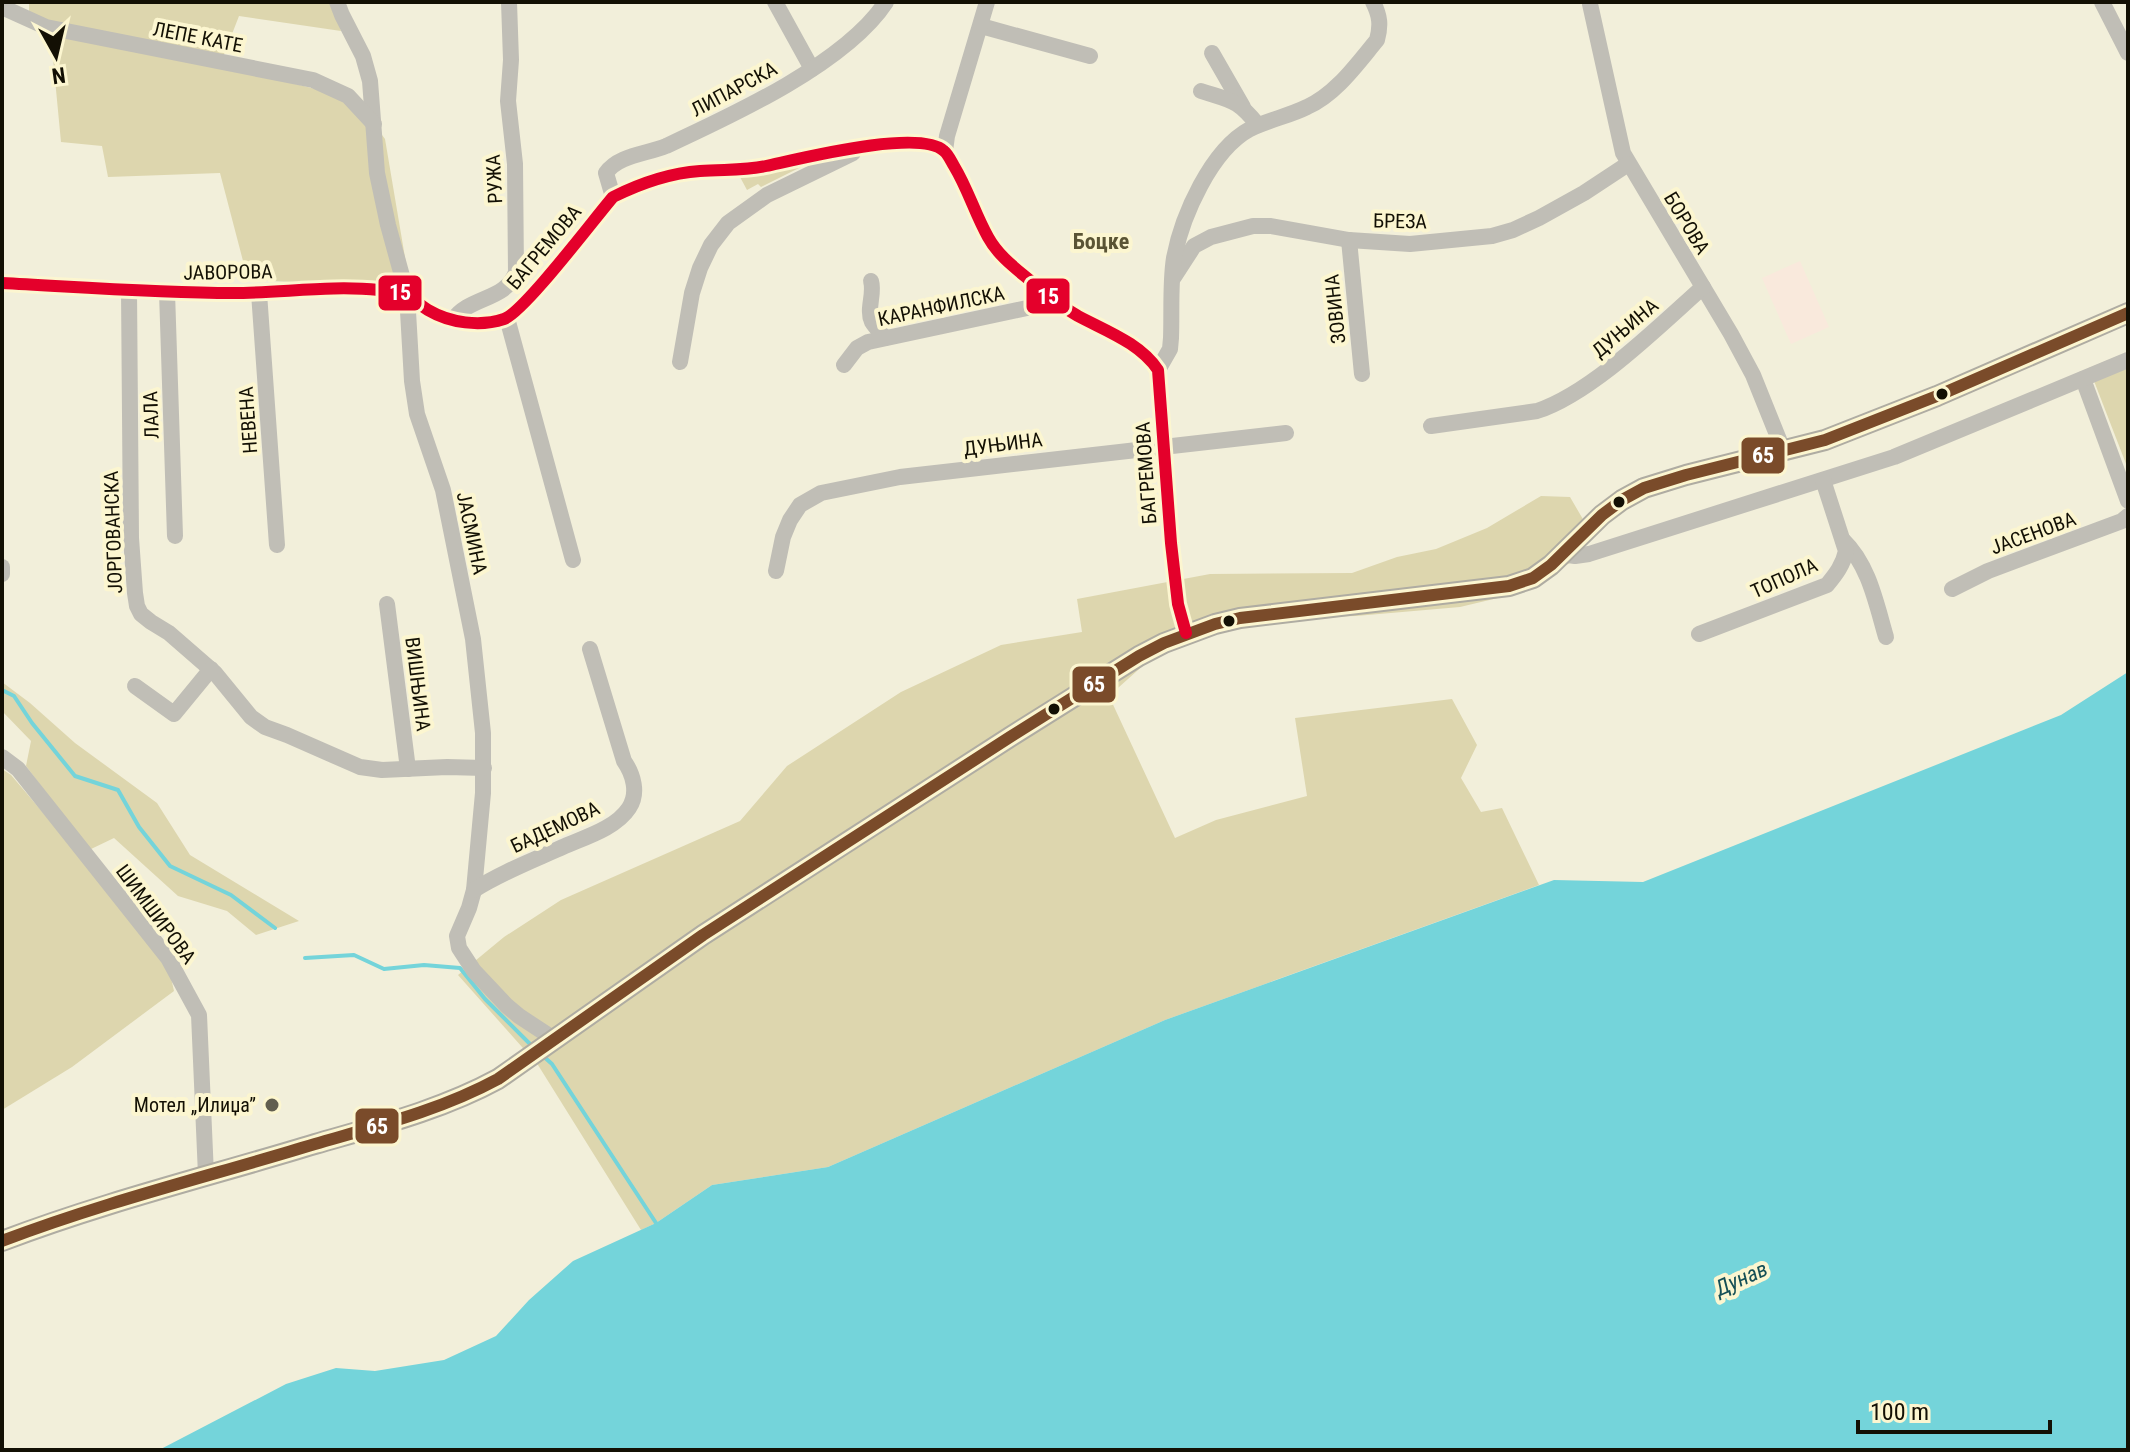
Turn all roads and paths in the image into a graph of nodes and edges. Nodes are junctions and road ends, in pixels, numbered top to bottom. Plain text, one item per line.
1 (337, 2) edge
2 (509, 2) edge
3 (775, 2) edge
4 (886, 2) edge
5 (987, 2) edge
6 (1373, 2) edge
7 (2102, 2) edge
8 (1590, 4) dead end
9 (2, 7) edge
10 (981, 26) junction
11 (1212, 53) dead end
12 (2128, 53) edge
13 (1090, 56) dead end
14 (812, 69) junction
15 (1201, 91) dead end
16 (1243, 107) junction
17 (374, 124) junction
18 (1258, 125) junction
19 (869, 145) junction
20 (945, 151) junction
21 (1628, 164) junction
22 (613, 197) junction
23 (1349, 240) junction
24 (1174, 277) junction
25 (871, 281) dead end
26 (2, 283) edge
27 (1703, 287) junction
28 (129, 290) junction
29 (167, 292) junction
30 (259, 293) junction
31 (407, 294) junction
32 (1055, 302) junction
33 (2128, 313) edge
34 (507, 318) junction
35 (453, 320) junction
36 (885, 338) junction
37 (2128, 360) edge
38 (680, 362) dead end
39 (844, 365) dead end
40 (1158, 370) junction
41 (1362, 374) dead end
42 (2083, 379) junction
43 (1431, 426) dead end
44 (1286, 433) dead end
45 (1163, 446) junction
46 (1784, 452) junction
47 (1823, 480) junction
48 (2128, 501) edge
49 (2128, 516) edge
50 (175, 536) dead end
51 (1843, 540) junction
52 (277, 545) dead end
53 (1562, 554) junction
54 (573, 560) dead end
55 (2, 567) edge
56 (776, 571) dead end
57 (2, 574) edge
58 (1952, 589) dead end
59 (387, 604) dead end
60 (1186, 633) junction
61 (1699, 634) dead end
62 (1886, 637) dead end
63 (590, 649) dead end
64 (211, 669) junction
65 (135, 686) dead end
66 (2, 757) edge
67 (484, 768) junction
68 (408, 769) junction
69 (474, 890) junction
70 (549, 1043) junction
71 (206, 1175) junction
72 (2, 1241) edge

1 - 17 street, ЈАСМИНА
2 - 35 street, РУЖА
3 - 14 street
4 - 14 street, ЛИПАРСКА
5 - 10 street
6 - 18 street
7 - 12 street
8 - 21 street, БОРОВА
9 - 17 street, ЛЕПЕ КАТЕ
10 - 13 street
10 - 20 street
11 - 16 street
14 - 22 street, ЛИПАРСКА
15 - 16 street
16 - 18 street
17 - 31 street, ЈАСМИНА
18 - 24 street
19 - 20 street, БАГРЕМОВА
19 - 22 street, БАГРЕМОВА
19 - 38 street
20 - 32 street
21 - 23 street, БРЕЗА
21 - 27 street, БОРОВА
22 - 34 street, БАГРЕМОВА
23 - 24 street, БРЕЗА
23 - 41 street, ЗОВИНА
24 - 40 street
25 - 36 street
26 - 28 street, ЈАВОРОВА
27 - 43 street, ДУЊИНА
27 - 46 street, БОРОВА
28 - 29 street, ЈАВОРОВА
28 - 64 street, ЈОРГОВАНСКА
29 - 30 street, ЈАВОРОВА
29 - 50 street, ЛАЛА
30 - 31 street, ЈАВОРОВА
30 - 52 street, НЕВЕНА
31 - 35 street, БАГРЕМОВА
31 - 67 street, ЈАСМИНА
32 - 36 street, КАРАНФИЛСКА
32 - 40 street
33 - 46 main road
34 - 35 street, БАГРЕМОВА
34 - 54 street
36 - 39 street, КАРАНФИЛСКА
37 - 42 street
40 - 45 street, БАГРЕМОВА
42 - 47 street
42 - 48 street
44 - 45 street, ДУЊИНА
45 - 56 street, ДУЊИНА
45 - 60 street, БАГРЕМОВА
46 - 53 main road
47 - 51 street
47 - 53 street
49 - 58 street, ЈАСЕНОВА
51 - 61 street, ТОПОЛА
51 - 62 street
53 - 60 main road
55 - 57 street
59 - 68 street, ВИШЊИНА
60 - 70 main road
63 - 69 street, БАДЕМОВА
64 - 65 street
64 - 68 street, ЈОРГОВАНСКА
66 - 71 street, ШИМШИРОВА
67 - 68 street, ЈОРГОВАНСКА
67 - 69 street, ЈАСМИНА
69 - 70 street, ЈАСМИНА
70 - 71 main road
71 - 72 main road

